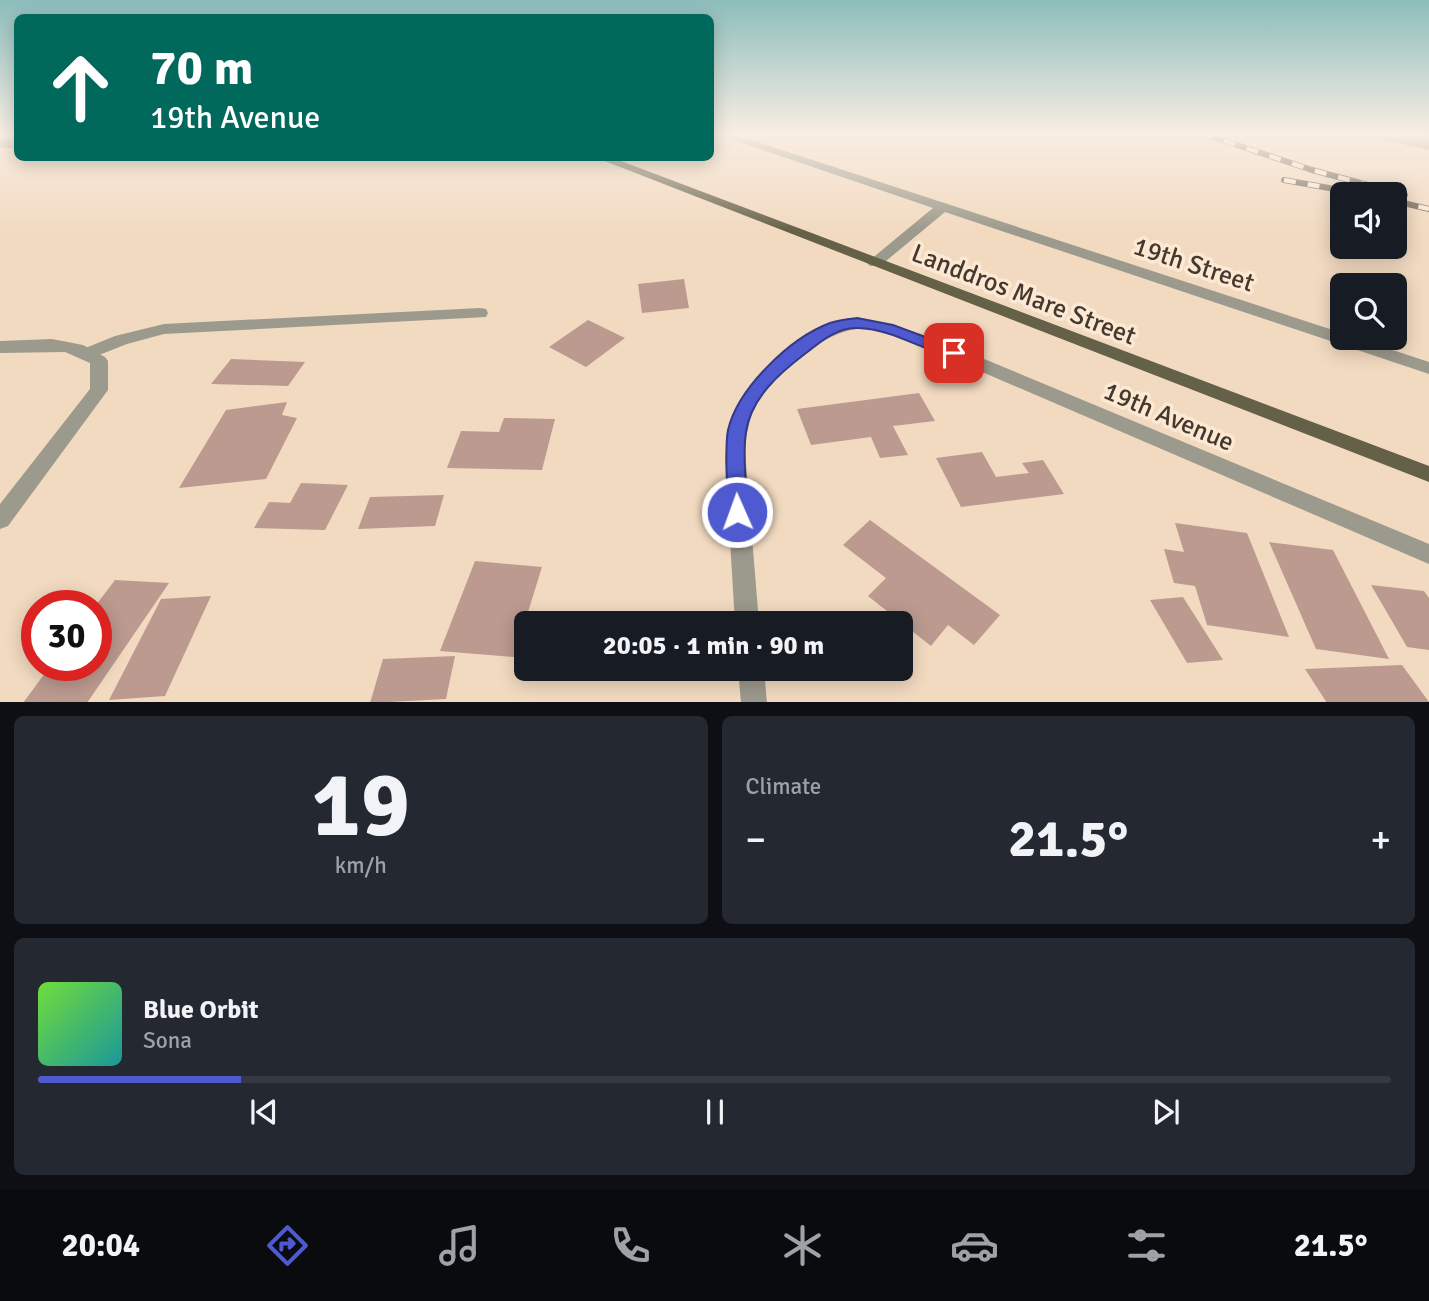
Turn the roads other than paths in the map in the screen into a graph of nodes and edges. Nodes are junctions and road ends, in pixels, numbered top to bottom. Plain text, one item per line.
1 (623, 166) edge
2 (818, 166) edge
3 (943, 207) junction
4 (875, 263) junction
5 (480, 313) dead end
6 (0, 347) edge
7 (89, 353) junction
8 (1429, 368) edge
9 (1429, 474) edge
10 (0, 520) edge
11 (1429, 554) edge
12 (746, 611) edge
13 (752, 681) edge
14 (754, 702) edge

1 - 4 main road, Landdros Mare Street
2 - 3 street, 19th Street
3 - 4 street
3 - 8 street, 19th Street
4 - 9 main road, Landdros Mare Street
5 - 7 street
6 - 7 street
7 - 10 street
11 - 12 street, 19th Avenue
13 - 14 street

